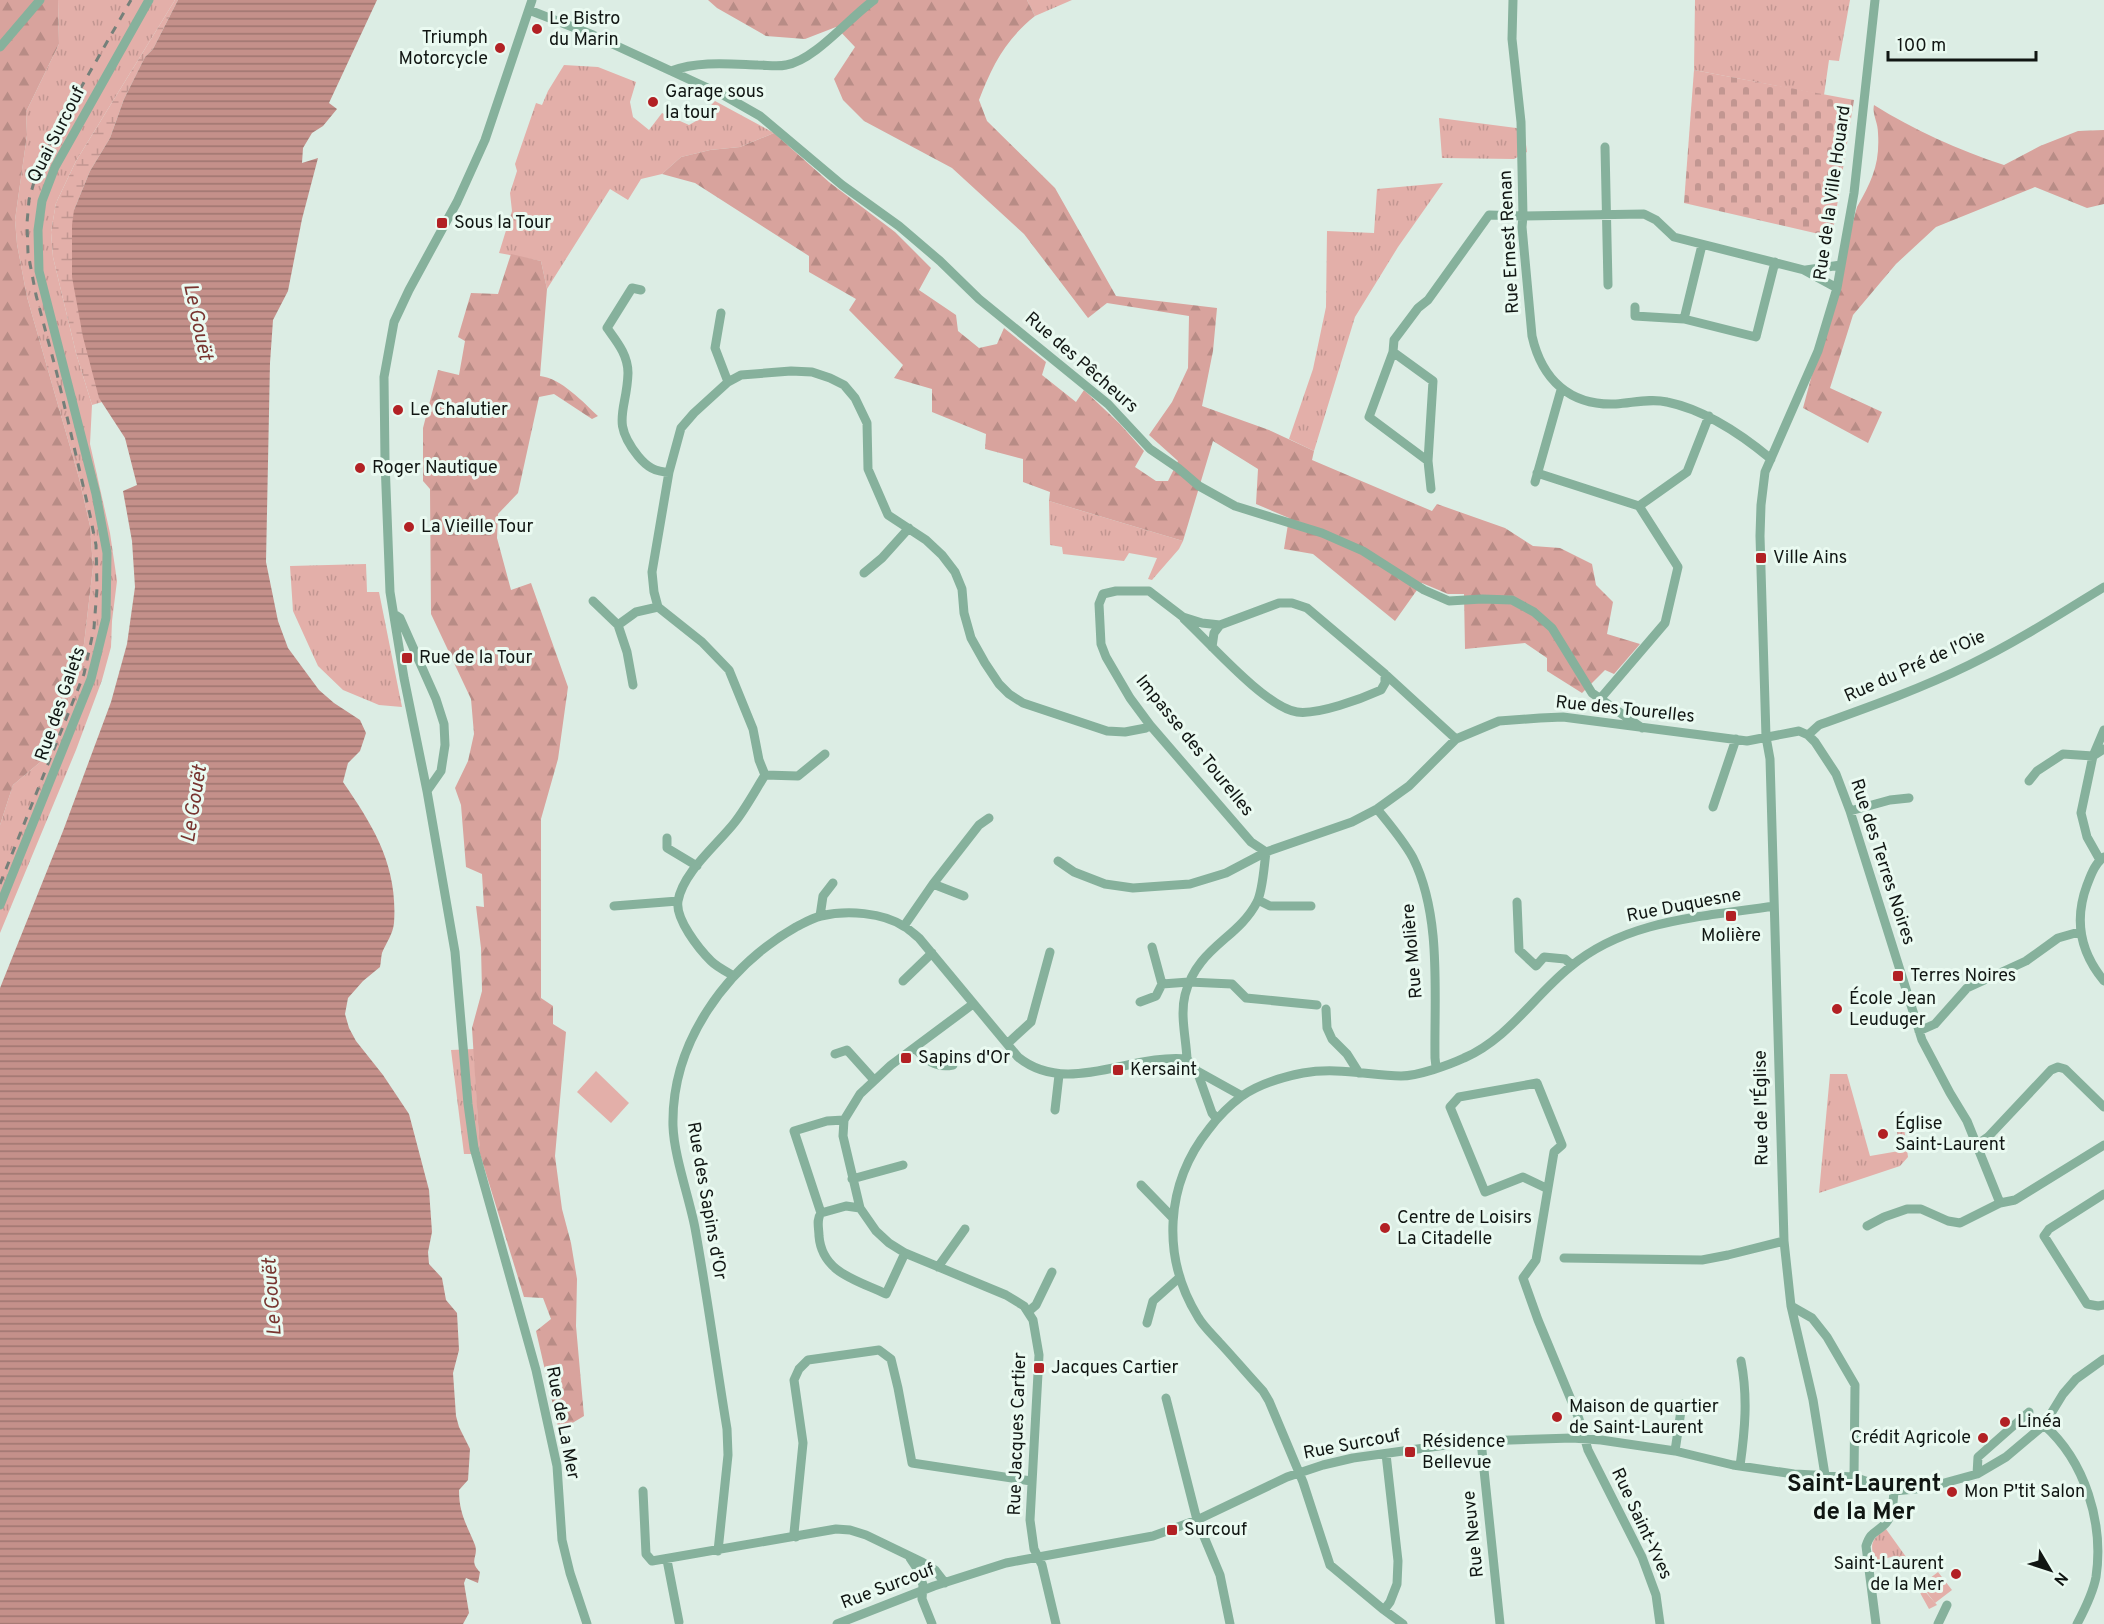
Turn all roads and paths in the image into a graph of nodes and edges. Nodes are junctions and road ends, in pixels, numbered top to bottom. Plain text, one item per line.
1 (39, 0) edge
2 (149, 0) edge
3 (874, 0) edge
4 (1513, 0) edge
5 (1875, 0) edge
6 (530, 5) edge
7 (0, 47) edge
8 (671, 71) junction
9 (1605, 147) dead end
10 (1606, 215) junction
11 (1523, 216) junction
12 (1702, 245) junction
13 (1775, 262) junction
14 (1841, 265) junction
15 (1804, 270) junction
16 (1608, 285) dead end
17 (1837, 288) junction
18 (640, 290) dead end
19 (1635, 308) dead end
20 (721, 313) dead end
21 (1684, 319) junction
22 (1394, 352) junction
23 (728, 382) junction
24 (1561, 390) junction
25 (1709, 416) junction
26 (1771, 459) junction
27 (1428, 461) junction
28 (90, 470) joint
29 (669, 472) junction
30 (1431, 489) dead end
31 (1639, 506) junction
32 (909, 528) junction
33 (864, 573) dead end
34 (2104, 587) edge
35 (592, 601) dead end
36 (658, 607) junction
37 (394, 614) junction
38 (1183, 617) junction
39 (618, 625) junction
40 (1220, 625) junction
41 (1212, 647) junction
42 (1385, 674) junction
43 (633, 685) dead end
44 (1381, 690) junction
45 (1412, 698) junction
46 (1600, 699) junction
47 (1150, 725) junction
48 (1642, 728) junction
49 (2104, 730) edge
50 (1808, 735) junction
51 (1766, 737) junction
52 (1736, 739) junction
53 (1456, 740) junction
54 (2104, 749) edge
55 (825, 754) dead end
56 (2092, 756) junction
57 (765, 775) junction
58 (2029, 781) dead end
59 (427, 791) junction
60 (1909, 798) dead end
61 (1713, 807) dead end
62 (1377, 810) junction
63 (1850, 811) junction
64 (989, 818) dead end
65 (667, 838) dead end
66 (1266, 852) junction
67 (2102, 859) edge
68 (1058, 861) dead end
69 (697, 866) junction
70 (833, 883) dead end
71 (933, 884) junction
72 (964, 896) dead end
73 (1258, 900) junction
74 (678, 901) junction
75 (1516, 902) dead end
76 (0, 905) edge
77 (614, 906) dead end
78 (1311, 906) dead end
79 (1774, 906) junction
80 (820, 916) junction
81 (904, 926) junction
82 (2079, 932) junction
83 (1152, 947) dead end
84 (1050, 952) dead end
85 (932, 953) junction
86 (1572, 965) junction
87 (734, 976) junction
88 (903, 981) dead end
89 (2104, 981) edge
90 (1189, 982) junction
91 (1162, 984) junction
92 (1140, 1002) dead end
93 (973, 1004) junction
94 (1920, 1035) junction
95 (1007, 1044) junction
96 (914, 1048) junction
97 (835, 1054) dead end
98 (1187, 1059) junction
99 (953, 1065) dead end
100 (1436, 1067) junction
101 (1197, 1071) junction
102 (1359, 1072) junction
103 (1059, 1075) junction
104 (874, 1080) junction
105 (1242, 1096) junction
106 (2104, 1107) edge
107 (1055, 1110) dead end
108 (1217, 1119) junction
109 (844, 1120) junction
110 (1978, 1143) junction
111 (2104, 1145) edge
112 (903, 1165) dead end
113 (852, 1179) junction
114 (1141, 1185) dead end
115 (1546, 1188) junction
116 (2104, 1194) edge
117 (2000, 1203) junction
118 (860, 1209) junction
119 (820, 1213) junction
120 (1173, 1218) junction
121 (1867, 1226) dead end
122 (965, 1229) dead end
123 (1784, 1241) junction
124 (905, 1253) junction
125 (1564, 1258) dead end
126 (938, 1267) junction
127 (1052, 1272) dead end
128 (1180, 1277) junction
129 (2104, 1305) edge
130 (1791, 1306) junction
131 (1029, 1311) junction
132 (1147, 1323) dead end
133 (2104, 1359) edge
134 (1741, 1361) dead end
135 (1166, 1398) dead end
136 (1682, 1404) dead end
137 (2029, 1412) dead end
138 (2044, 1425) junction
139 (1584, 1440) junction
140 (1481, 1441) junction
141 (1675, 1451) junction
142 (1386, 1454) junction
143 (1740, 1466) junction
144 (1299, 1472) junction
145 (1977, 1474) junction
146 (1825, 1475) junction
147 (1854, 1477) junction
148 (1031, 1481) junction
149 (643, 1491) dead end
150 (1894, 1491) junction
151 (1197, 1520) junction
152 (2095, 1521) junction
153 (2104, 1533) edge
154 (796, 1537) junction
155 (718, 1551) junction
156 (1038, 1557) junction
157 (910, 1558) junction
158 (667, 1560) junction
159 (945, 1583) junction
160 (922, 1591) junction
161 (1947, 1605) dead end
162 (1384, 1610) junction
163 (679, 1622) dead end
164 (587, 1624) edge
165 (837, 1624) edge
166 (932, 1624) edge
167 (1056, 1624) edge
168 (1230, 1624) edge
169 (1403, 1624) edge
170 (1500, 1624) edge
171 (1660, 1624) edge
172 (1876, 1624) edge
173 (1938, 1624) edge
174 (2078, 1624) edge

1 - 7 street
2 - 28 street, Quai Surcouf
3 - 8 street
4 - 11 street, Rue Ernest Renan
5 - 14 street, Rue de la Ville Houard
6 - 8 street, Rue des Pêcheurs
6 - 37 street, Rue de La Mer
8 - 46 street, Rue des Pêcheurs
9 - 10 street
10 - 11 street
10 - 12 street
10 - 16 street
11 - 22 street
11 - 24 street, Rue Ernest Renan
12 - 13 street
12 - 21 street
13 - 15 street
13 - 21 street
14 - 15 street
14 - 17 street, Rue de la Ville Houard
15 - 17 street
17 - 26 street, Rue de la Ville Houard
18 - 29 street
19 - 21 street
20 - 23 street
22 - 27 street
22 - 27 street
23 - 29 street
23 - 32 street
24 - 25 street
24 - 31 street
25 - 26 street
25 - 31 street
26 - 51 street, Rue de la Ville Houard
27 - 30 street
28 - 76 street, Rue des Galets
29 - 36 street
31 - 46 street
32 - 33 street
32 - 47 street
34 - 50 street, Rue du Pré de l'Oie
35 - 39 street
36 - 39 street
36 - 57 street
37 - 59 street, Rue de La Mer
37 - 59 street
38 - 40 street
38 - 41 street
38 - 47 street, Impasse des Tourelles
39 - 43 street
40 - 41 street
40 - 42 street
41 - 44 street
42 - 44 street
42 - 45 street
44 - 45 street
45 - 53 street
46 - 48 street, Rue des Pêcheurs
47 - 66 street, Impasse des Tourelles
48 - 52 street, Rue des Tourelles
48 - 53 street, Rue des Tourelles
49 - 56 street
50 - 51 street
50 - 63 street, Rue des Terres Noires
51 - 52 street, Rue des Tourelles
51 - 79 street, Rue de l'Église
52 - 61 street
53 - 62 street, Rue des Tourelles
54 - 56 street
55 - 57 street
56 - 58 street
56 - 67 street
57 - 69 street
59 - 164 street, Rue de La Mer
60 - 63 street
62 - 66 street, Rue des Tourelles
62 - 100 street, Rue Molière
63 - 94 street, Rue des Terres Noires
64 - 71 street
65 - 69 street
66 - 68 street, Rue des Tourelles
66 - 73 street
67 - 82 street
69 - 74 street
70 - 80 street
71 - 72 street
71 - 81 street
73 - 78 street
73 - 90 street
74 - 77 street
74 - 87 street
75 - 86 street
79 - 86 street, Rue Duquesne
79 - 123 street, Rue de l'Église
80 - 81 street, Rue des Sapins d'Or
80 - 87 street, Rue des Sapins d'Or
81 - 85 street, Rue des Sapins d'Or
82 - 89 street
82 - 94 street
83 - 91 street
84 - 95 street
85 - 88 street
85 - 93 street, Rue des Sapins d'Or
86 - 100 street, Rue Duquesne
87 - 155 street, Rue des Sapins d'Or
90 - 91 street
90 - 98 street
90 - 102 street
91 - 92 street
93 - 95 street, Rue des Sapins d'Or
93 - 96 street
94 - 110 street, Rue des Terres Noires
95 - 103 street, Rue des Sapins d'Or
96 - 99 street
96 - 104 street
97 - 104 street
98 - 101 street
98 - 103 street, Rue des Sapins d'Or
100 - 102 street, Rue Duquesne
101 - 105 street
101 - 108 street
102 - 105 street, Rue Duquesne
103 - 107 street
104 - 109 street
105 - 108 street, Rue Duquesne
106 - 110 street
108 - 120 street, Rue Duquesne
109 - 113 street
109 - 119 street
110 - 117 street, Rue des Terres Noires
111 - 117 street
112 - 113 street
113 - 118 street
114 - 120 street
115 - 115 street
115 - 139 street, Rue Saint-Yves
116 - 129 street
117 - 121 street
118 - 119 street
118 - 124 street
119 - 124 street
120 - 128 street, Rue Duquesne
122 - 126 street
123 - 125 street
123 - 130 street, Rue de l'Église
124 - 126 street
126 - 131 street
127 - 131 street
128 - 132 street
128 - 144 street, Rue Duquesne
130 - 146 street, Rue de l'Église
130 - 147 street
131 - 148 street, Rue Jacques Cartier
133 - 138 street
134 - 143 street
135 - 151 street
136 - 141 street
137 - 145 street
138 - 145 street
138 - 152 street
139 - 140 street, Rue Surcouf
139 - 141 street, Rue Surcouf
139 - 171 street, Rue Saint-Yves
140 - 142 street, Rue Surcouf
140 - 170 street, Rue Neuve
141 - 143 street, Rue Surcouf
142 - 144 street, Rue Surcouf
142 - 162 street
143 - 146 street, Rue Surcouf
144 - 151 street, Rue Surcouf
144 - 162 street, Rue Duquesne
145 - 150 street
146 - 147 street, Rue Surcouf
147 - 150 street, Rue Surcouf
148 - 154 street
148 - 156 street, Rue Jacques Cartier
149 - 158 street
150 - 172 street
151 - 156 street, Rue Surcouf
151 - 168 street
152 - 153 street
152 - 174 street
154 - 155 street
154 - 157 street
155 - 158 street
156 - 159 street, Rue Surcouf
156 - 167 street, Rue Jacques Cartier
157 - 159 street
157 - 160 street
158 - 163 street
159 - 160 street, Rue Surcouf
160 - 165 street, Rue Surcouf
160 - 166 street
161 - 173 street
162 - 169 street, Rue Duquesne

